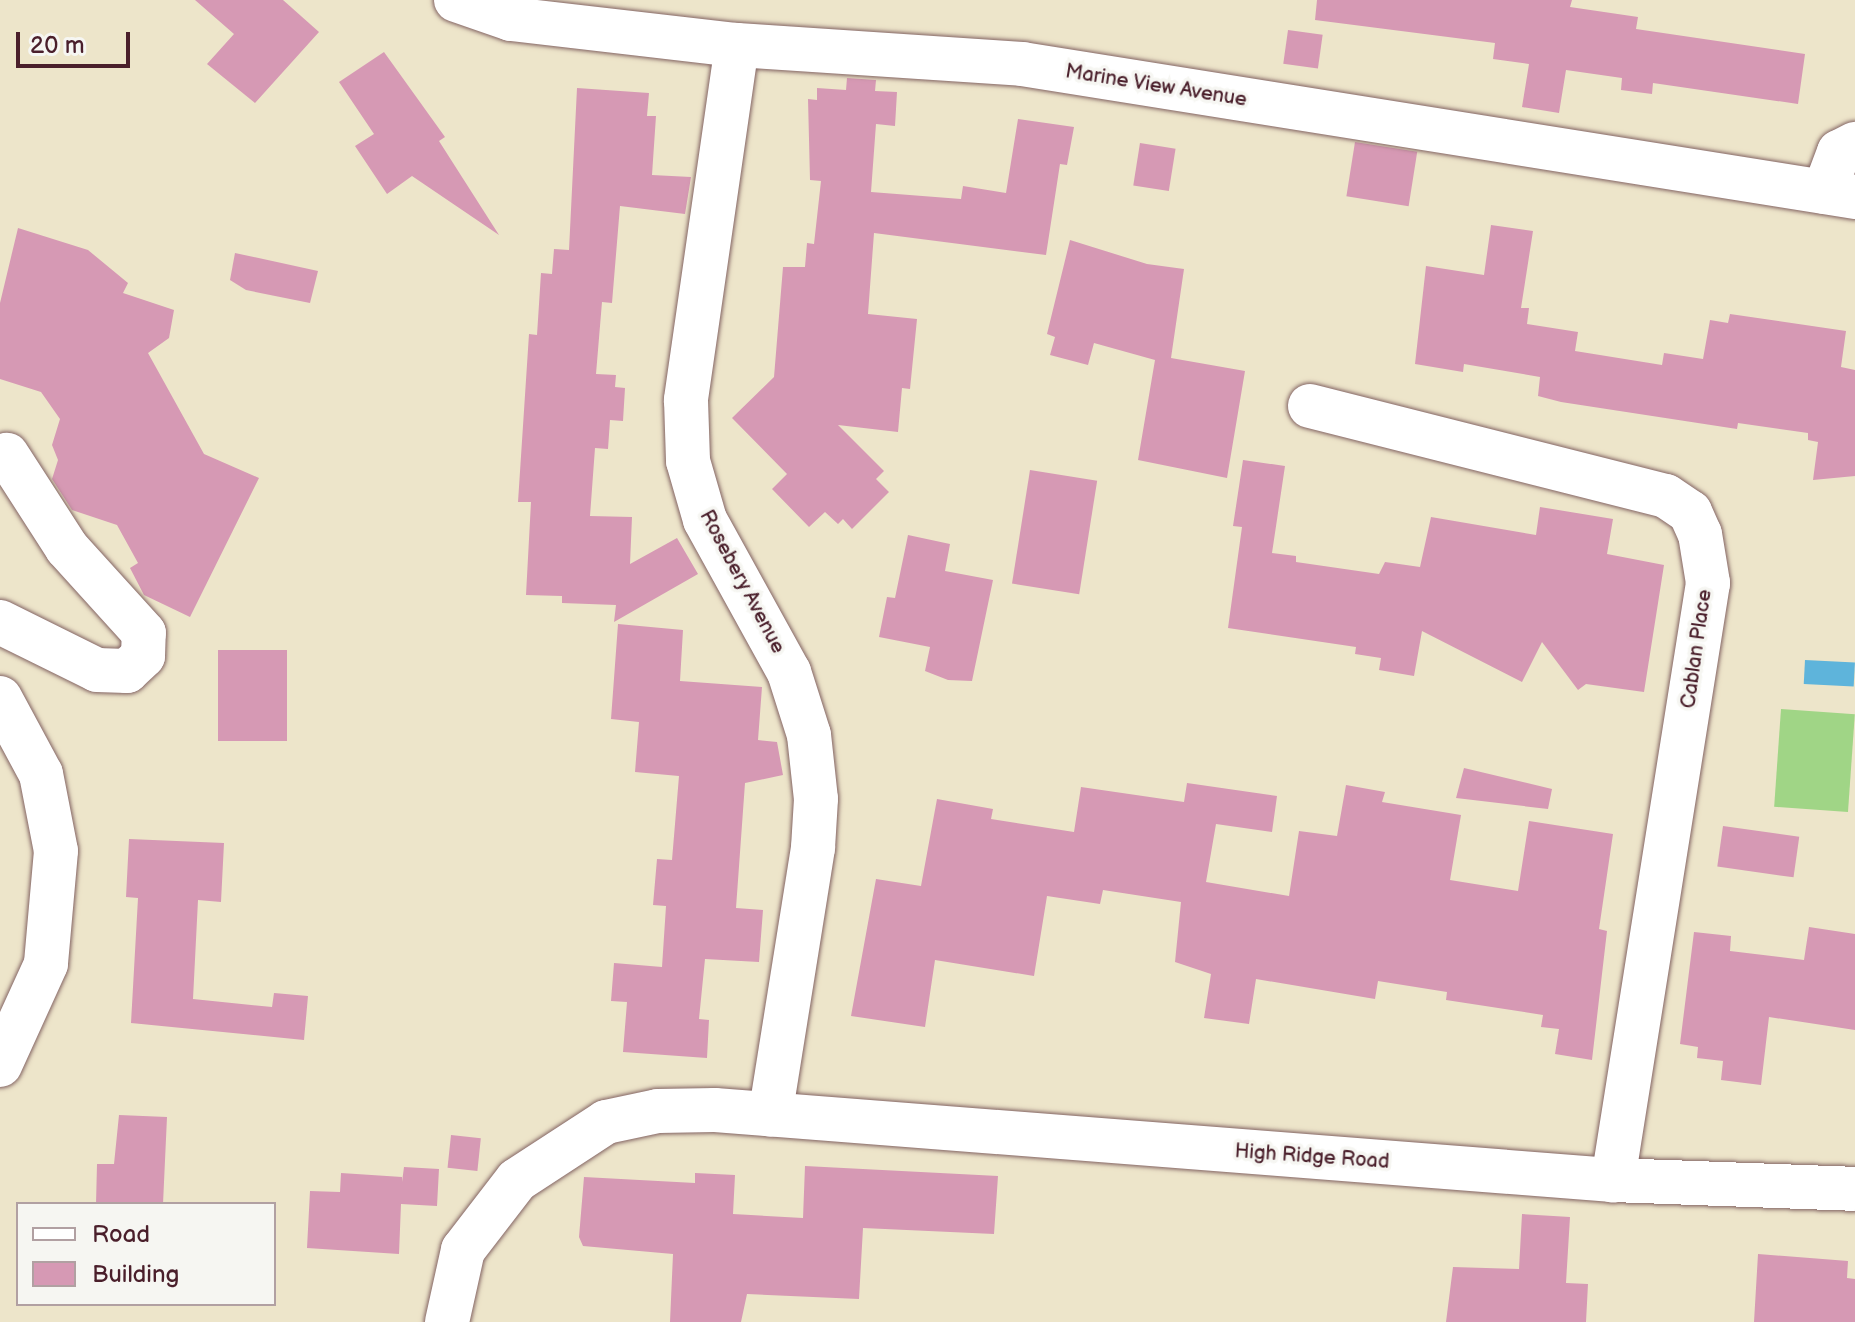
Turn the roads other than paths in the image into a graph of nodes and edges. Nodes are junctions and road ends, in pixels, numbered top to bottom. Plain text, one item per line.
1 (456, 0) edge
2 (737, 45) junction
3 (1855, 144) edge
4 (1840, 194) edge
5 (1310, 406) dead end
6 (7, 455) dead end
7 (0, 622) edge
8 (0, 698) edge
9 (0, 1065) edge
10 (770, 1115) junction
11 (1613, 1180) junction
12 (1855, 1189) edge
13 (447, 1322) edge

1 - 2 street, Marine View Avenue
2 - 4 street, Marine View Avenue
2 - 10 street, Rosebery Avenue
3 - 4 street
5 - 11 street, Cablan Place
6 - 7 street
8 - 9 street
10 - 11 street, High Ridge Road
10 - 13 street, High Ridge Road
11 - 12 street, High Ridge Road

